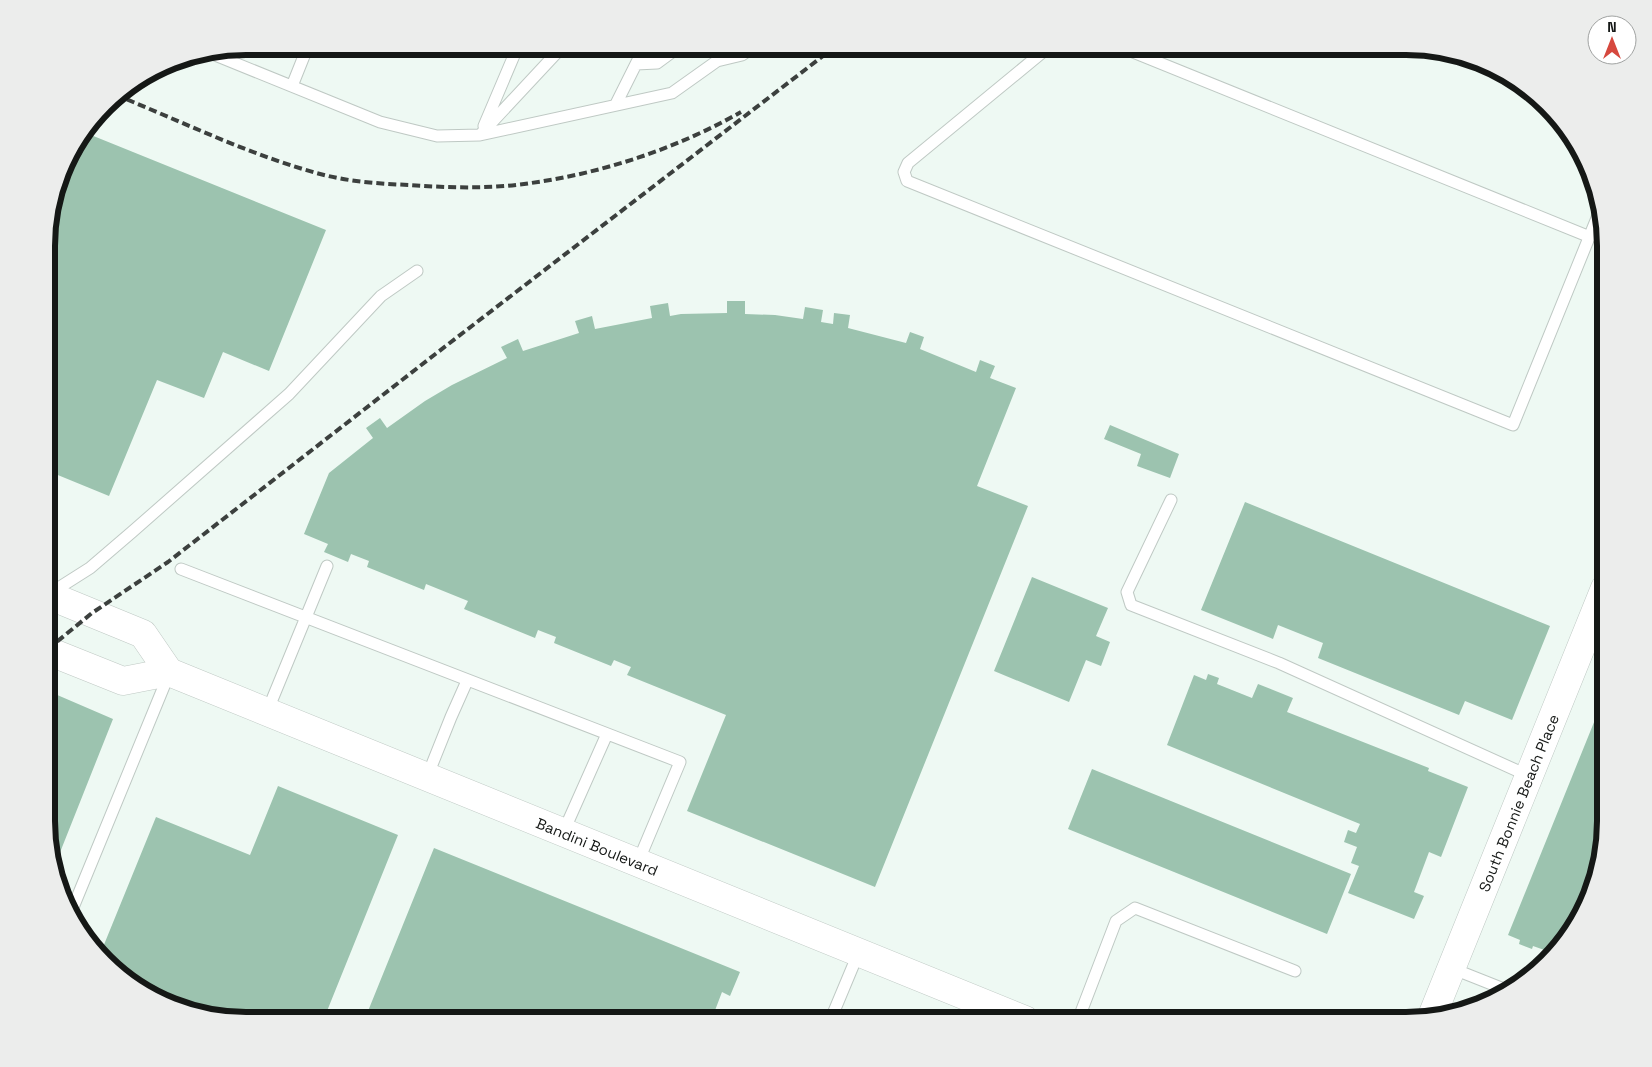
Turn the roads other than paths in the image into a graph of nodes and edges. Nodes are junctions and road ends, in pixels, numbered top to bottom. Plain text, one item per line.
1 (304, 55) edge
2 (514, 55) edge
3 (556, 55) edge
4 (640, 55) edge
5 (668, 55) edge
6 (721, 55) edge
7 (742, 55) edge
8 (1039, 55) edge
9 (1140, 55) edge
10 (220, 57) edge
11 (717, 61) junction
12 (636, 64) junction
13 (292, 86) junction
14 (616, 104) junction
15 (480, 135) junction
16 (1595, 223) edge
17 (1590, 237) junction
18 (417, 271) dead end
19 (1171, 500) dead end
20 (327, 566) dead end
21 (181, 569) dead end
22 (55, 590) edge
23 (55, 598) edge
24 (1597, 608) edge
25 (305, 618) junction
26 (55, 654) edge
27 (170, 672) junction
28 (467, 680) junction
29 (268, 712) junction
30 (607, 734) junction
31 (427, 776) junction
32 (1529, 776) junction
33 (563, 833) junction
34 (637, 863) junction
35 (75, 904) edge
36 (858, 954) junction
37 (1451, 968) junction
38 (1295, 971) dead end
39 (1499, 987) edge
40 (1435, 1009) edge
41 (833, 1012) edge
42 (1005, 1012) edge
43 (1081, 1012) edge

1 - 13 lane
2 - 15 lane
3 - 15 lane
4 - 12 lane
5 - 12 lane
6 - 11 lane
7 - 11 lane
8 - 17 lane
9 - 17 lane
10 - 13 lane
11 - 14 lane
12 - 14 lane
13 - 15 lane
14 - 15 lane
16 - 17 lane
18 - 22 lane
19 - 32 lane
20 - 25 lane
21 - 25 lane
23 - 27 main road
24 - 32 main road, South Bonnie Beach Place
25 - 28 lane
25 - 29 lane
26 - 27 main road
27 - 29 main road, Bandini Boulevard
27 - 35 lane
28 - 30 lane
28 - 31 lane
29 - 31 main road, Bandini Boulevard
30 - 33 lane
30 - 34 lane
31 - 33 main road, Bandini Boulevard
32 - 37 main road, South Bonnie Beach Place
33 - 34 main road, Bandini Boulevard
34 - 36 main road, Bandini Boulevard
36 - 41 lane
36 - 42 main road, Bandini Boulevard
37 - 39 lane
37 - 40 main road, South Bonnie Beach Place
38 - 43 lane

